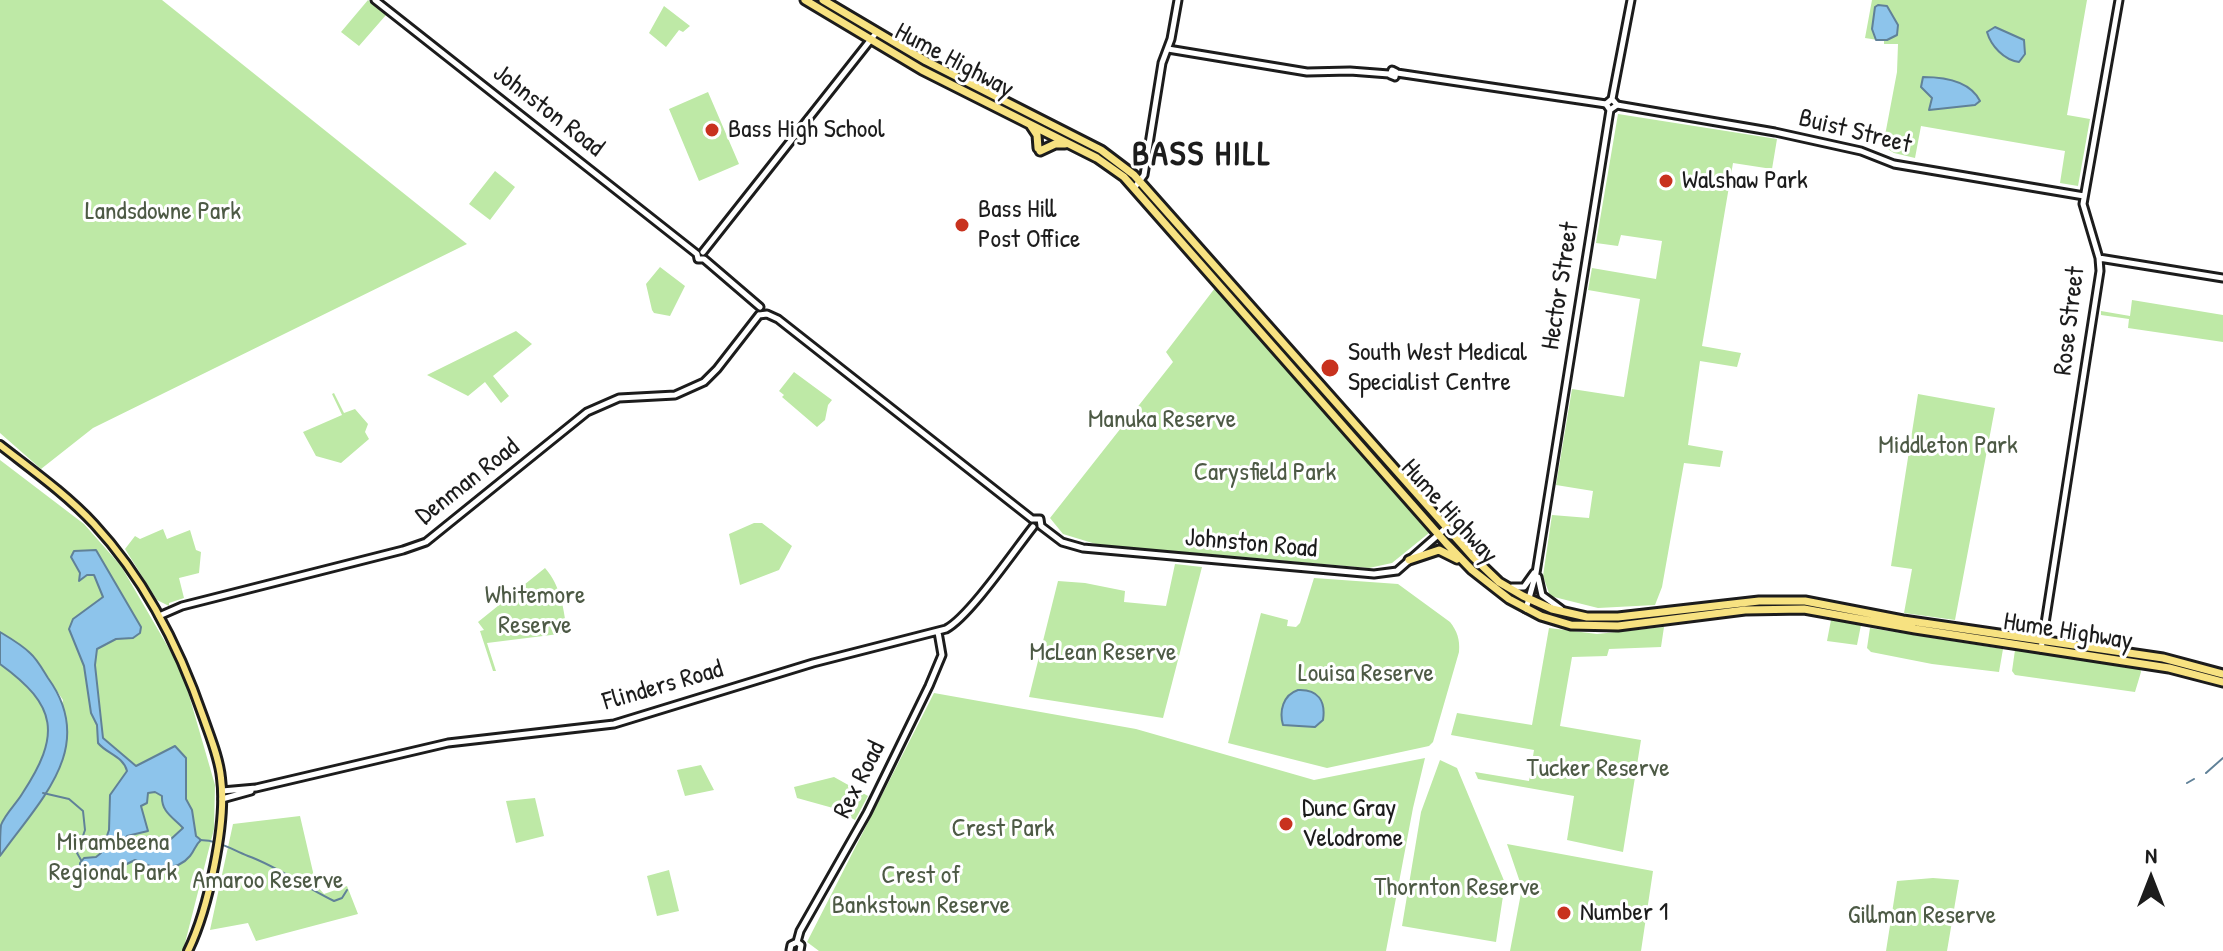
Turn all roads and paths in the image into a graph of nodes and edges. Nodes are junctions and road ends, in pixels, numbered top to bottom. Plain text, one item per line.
1 (375, 0) edge
2 (805, 0) edge
3 (823, 0) edge
4 (1178, 0) edge
5 (1631, 0) edge
6 (2119, 0) edge
7 (874, 36) junction
8 (1168, 49) junction
9 (1612, 99) junction
10 (1606, 104) junction
11 (1617, 105) junction
12 (1610, 110) junction
13 (1030, 124) junction
14 (1071, 145) junction
15 (1138, 184) junction
16 (2084, 196) junction
17 (701, 255) junction
18 (2099, 258) junction
19 (2223, 278) edge
20 (763, 314) junction
21 (0, 445) edge
22 (1032, 519) junction
23 (1041, 526) junction
24 (1033, 527) junction
25 (1447, 527) junction
26 (1439, 534) junction
27 (1409, 560) junction
28 (1537, 564) junction
29 (1472, 570) junction
30 (1499, 582) junction
31 (1530, 600) junction
32 (1526, 609) junction
33 (1572, 615) junction
34 (159, 617) junction
35 (938, 632) junction
36 (2042, 645) junction
37 (2223, 674) edge
38 (2223, 682) edge
39 (222, 795) junction
40 (797, 942) junction
41 (791, 950) edge
42 (188, 951) edge
43 (782, 951) edge
44 (800, 951) edge

1 - 17 street, Johnston Road
2 - 7 highway, Hume Highway
3 - 7 highway, Hume Highway
4 - 8 street
5 - 9 street
6 - 16 street, Rose Street
7 - 13 highway, Hume Highway
7 - 15 highway, Hume Highway
7 - 17 street
8 - 10 street
8 - 15 street
9 - 10 street
9 - 11 street
10 - 12 street
11 - 12 street
11 - 16 street, Buist Street
12 - 28 street, Hector Street
13 - 14 highway, Hume Highway
13 - 14 highway
14 - 15 highway, Hume Highway
15 - 25 highway, Hume Highway
15 - 26 highway, Hume Highway
16 - 18 street, Rose Street
17 - 20 street, Johnston Road
18 - 19 street
18 - 36 street, Rose Street
20 - 22 street
20 - 34 street, Denman Road
21 - 34 main road
22 - 23 street, Johnston Road
22 - 24 street
23 - 24 street
23 - 27 street, Johnston Road
24 - 35 street, Flinders Road
25 - 26 street, Johnston Road
25 - 30 highway, Hume Highway
26 - 27 street, Johnston Road
26 - 29 highway, Hume Highway
27 - 29 highway
28 - 30 street
28 - 31 street, Hector Street
28 - 33 street
29 - 32 highway, Hume Highway
30 - 31 highway, Hume Highway
31 - 32 street, Hector Street
31 - 33 highway, Hume Highway
32 - 36 highway, Hume Highway
33 - 36 highway, Hume Highway
34 - 39 main road
35 - 39 street, Flinders Road
35 - 40 street, Rex Road
36 - 37 highway, Hume Highway
36 - 38 highway, Hume Highway
39 - 42 main road
40 - 41 street, Rex Road
40 - 44 street
41 - 43 street

